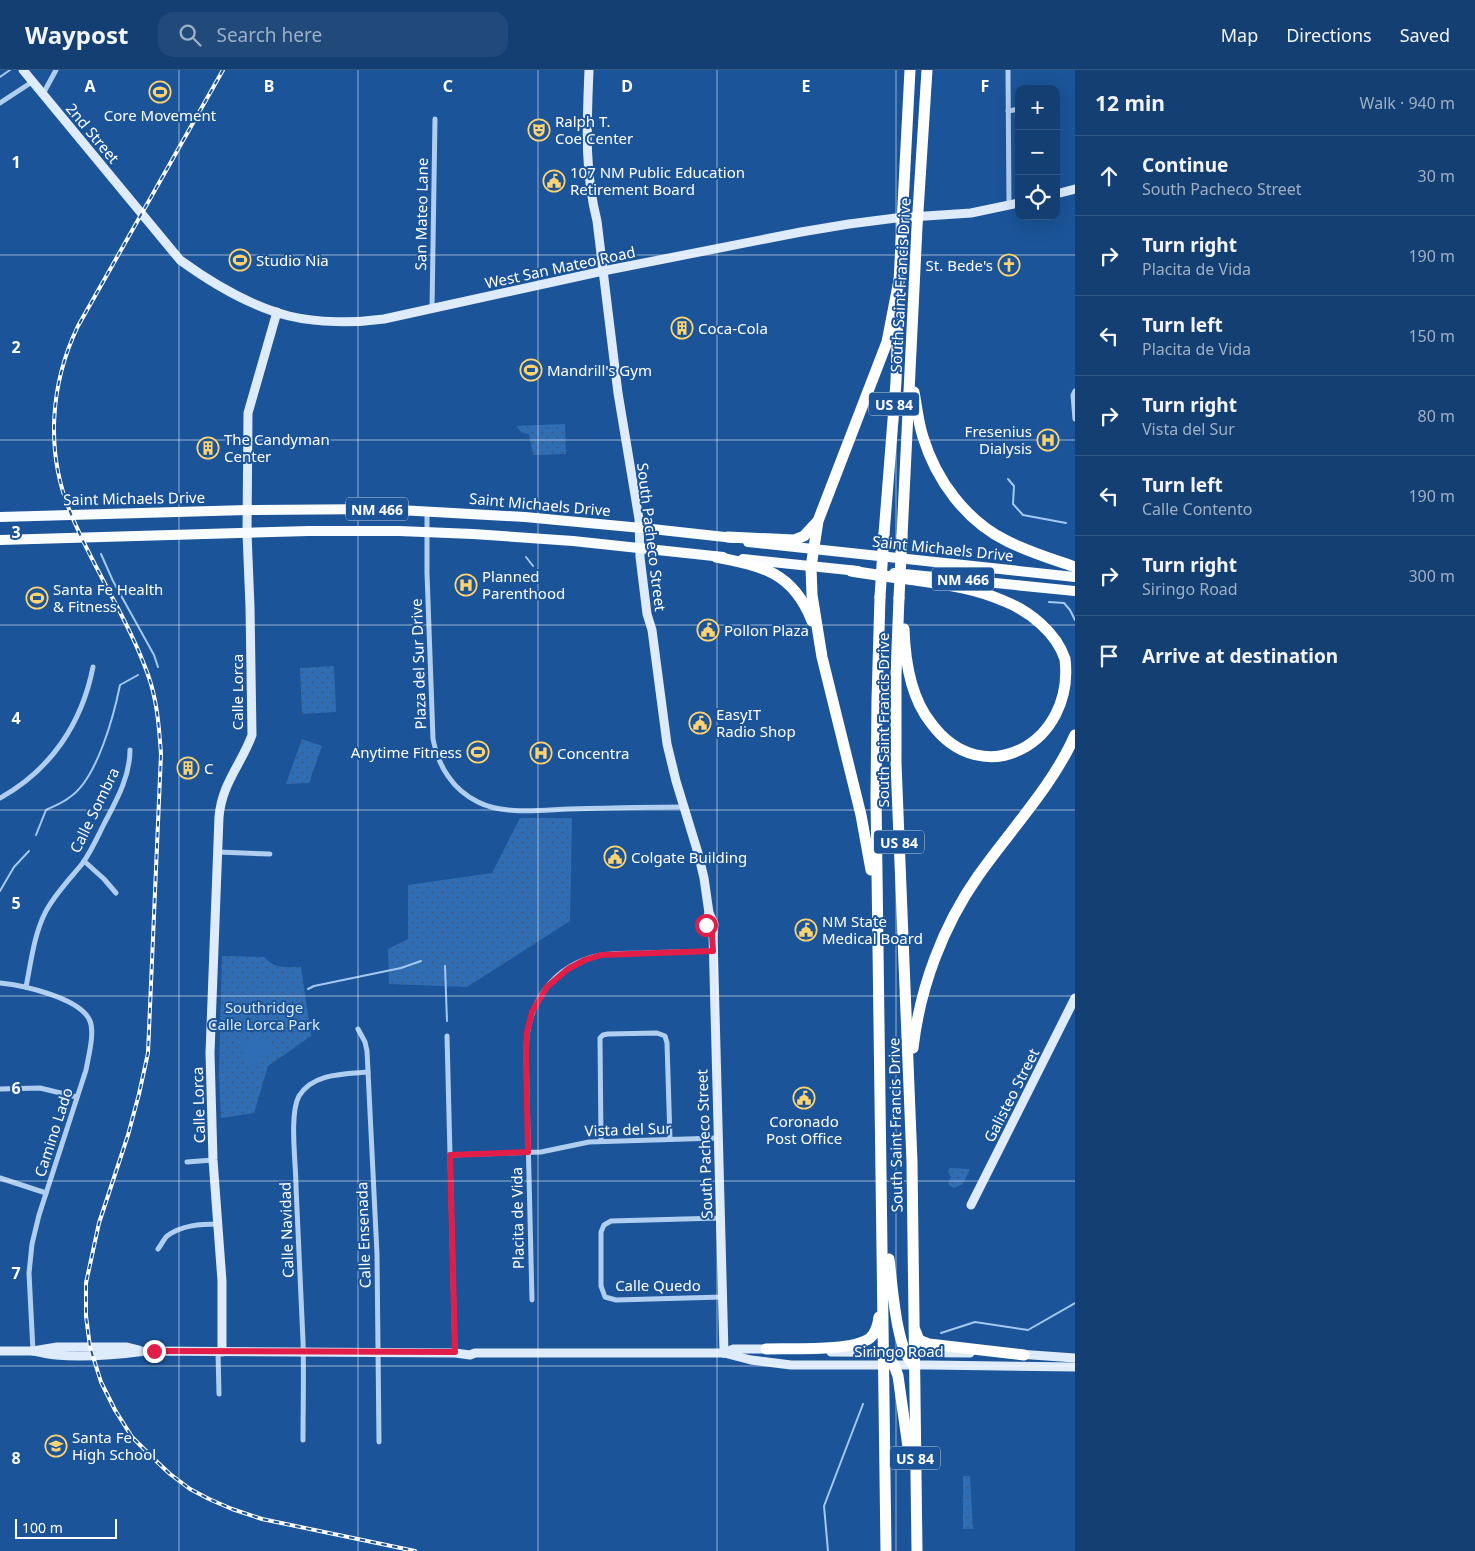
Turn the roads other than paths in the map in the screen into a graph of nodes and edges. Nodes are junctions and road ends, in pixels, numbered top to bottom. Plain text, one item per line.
1 (23, 70) edge
2 (56, 70) edge
3 (588, 70) edge
4 (910, 70) edge
5 (927, 70) edge
6 (1008, 70) edge
7 (32, 82) junction
8 (43, 94) junction
9 (0, 103) edge
10 (1015, 110) edge
11 (1008, 111) junction
12 (435, 119) dead end
13 (1075, 189) edge
14 (1060, 193) edge
15 (1015, 204) edge
16 (1009, 205) junction
17 (142, 213) joint
18 (918, 216) junction
19 (903, 218) junction
20 (603, 271) junction
21 (900, 275) junction
22 (432, 309) junction
23 (277, 312) junction
24 (912, 348) junction
25 (1075, 391) edge
26 (1075, 419) edge
27 (247, 510) junction
28 (427, 510) junction
29 (0, 517) edge
30 (818, 521) junction
31 (639, 527) junction
32 (426, 532) junction
33 (247, 533) junction
34 (728, 537) junction
35 (0, 540) edge
36 (639, 548) junction
37 (813, 549) junction
38 (716, 556) junction
39 (811, 567) junction
40 (1075, 567) edge
41 (851, 571) junction
42 (1075, 578) edge
43 (1075, 591) edge
44 (901, 598) junction
45 (822, 657) junction
46 (93, 667) dead end
47 (1075, 735) edge
48 (130, 750) dead end
49 (0, 798) edge
50 (684, 806) junction
51 (218, 852) junction
52 (270, 854) dead end
53 (84, 861) junction
54 (116, 893) dead end
55 (878, 934) junction
56 (713, 951) junction
57 (0, 983) edge
58 (26, 987) junction
59 (1075, 998) edge
60 (358, 1029) dead end
61 (448, 1036) dead end
62 (368, 1072) junction
63 (910, 1087) junction
64 (0, 1089) edge
65 (77, 1097) junction
66 (718, 1138) junction
67 (670, 1139) junction
68 (601, 1141) junction
69 (528, 1152) junction
70 (450, 1155) junction
71 (214, 1160) junction
72 (187, 1162) dead end
73 (0, 1178) edge
74 (46, 1193) junction
75 (882, 1199) junction
76 (971, 1205) dead end
77 (720, 1218) junction
78 (218, 1224) junction
79 (158, 1249) dead end
80 (883, 1261) junction
81 (722, 1297) junction
82 (532, 1300) dead end
83 (914, 1324) junction
84 (766, 1349) junction
85 (0, 1351) edge
86 (32, 1351) junction
87 (220, 1352) junction
88 (303, 1352) junction
89 (379, 1352) junction
90 (455, 1352) junction
91 (724, 1353) junction
92 (884, 1353) junction
93 (1024, 1355) junction
94 (911, 1357) junction
95 (1075, 1358) edge
96 (889, 1365) junction
97 (1075, 1367) edge
98 (219, 1394) dead end
99 (303, 1440) dead end
100 (379, 1442) dead end
101 (916, 1492) junction
102 (886, 1551) edge
103 (917, 1551) edge

1 - 7 street, 2nd Street
2 - 8 street
3 - 20 street, South Pacheco Street
4 - 19 highway, South Saint Francis Drive / US 84
5 - 18 highway, South Saint Francis Drive / US 84
6 - 11 street
7 - 8 street, 2nd Street
7 - 9 street
8 - 17 street, 2nd Street
10 - 11 street
11 - 16 street
12 - 22 street, San Mateo Lane
13 - 14 street
15 - 16 street, West San Mateo Road
16 - 18 street, West San Mateo Road
17 - 23 street, West San Mateo Road
18 - 19 street, West San Mateo Road
18 - 24 highway, South Saint Francis Drive / US 84
19 - 20 street, West San Mateo Road
19 - 21 highway, South Saint Francis Drive / US 84
20 - 22 street, West San Mateo Road
20 - 31 street, South Pacheco Street
21 - 30 highway
21 - 55 highway, South Saint Francis Drive / US 84, bridge
22 - 23 street, West San Mateo Road
23 - 27 street, Calle Lorca
24 - 40 highway
24 - 44 highway, South Saint Francis Drive / US 84, bridge
25 - 26 street
27 - 28 main road, Saint Michaels Drive / NM 466
27 - 29 main road, Saint Michaels Drive / NM 466
27 - 33 street, Calle Lorca
28 - 31 main road, Saint Michaels Drive / NM 466
28 - 32 street, Plaza del Sur Drive
30 - 34 highway
30 - 37 highway
31 - 34 main road, Saint Michaels Drive / NM 466
31 - 36 street, South Pacheco Street
32 - 33 main road, Saint Michaels Drive / NM 466
32 - 36 main road, Saint Michaels Drive / NM 466
32 - 50 street, Plaza del Sur Drive
33 - 35 main road, Saint Michaels Drive / NM 466
33 - 51 street, Calle Lorca
34 - 37 main road, Saint Michaels Drive / NM 466
36 - 38 main road, Saint Michaels Drive / NM 466
36 - 50 street, South Pacheco Street
37 - 39 highway
37 - 42 main road, Saint Michaels Drive / NM 466
38 - 39 main road, Saint Michaels Drive / NM 466
38 - 45 highway
39 - 41 main road, Saint Michaels Drive / NM 466
39 - 45 highway
41 - 43 main road, Saint Michaels Drive / NM 466
41 - 44 highway
44 - 63 highway, South Saint Francis Drive / US 84
45 - 55 highway
46 - 49 street
47 - 63 highway
48 - 53 street, Calle Sombra
50 - 56 street, South Pacheco Street
51 - 52 street
51 - 71 street, Calle Lorca
53 - 54 street
53 - 58 street, Calle Sombra
55 - 75 highway, South Saint Francis Drive / US 84
56 - 66 street, South Pacheco Street
56 - 69 street, Placita de Vida
57 - 58 street, Camino Lado
58 - 65 street, Camino Lado
59 - 76 street, Galisteo Street
60 - 62 street, Calle Ensenada
61 - 70 street
62 - 88 street, Calle Navidad
62 - 89 street, Calle Ensenada
63 - 83 highway, South Saint Francis Drive / US 84
64 - 65 street
65 - 74 street, Camino Lado
66 - 67 street, Vista del Sur
66 - 77 street, South Pacheco Street
67 - 68 street, Vista del Sur
67 - 68 street
68 - 69 street, Vista del Sur
69 - 70 street, Vista del Sur
69 - 82 street, Placita de Vida
70 - 90 street
71 - 72 street, Calle Lorca
71 - 78 street, Calle Lorca
73 - 74 street
74 - 86 street, Camino Lado
75 - 80 highway, South Saint Francis Drive / US 84
75 - 94 highway
77 - 81 street, South Pacheco Street
77 - 81 street, Calle Quedo
78 - 79 street
78 - 87 street, Calle Lorca
80 - 84 highway
80 - 92 highway, South Saint Francis Drive / US 84
81 - 91 street, South Pacheco Street
83 - 93 highway
83 - 94 highway, South Saint Francis Drive / US 84
84 - 91 street, Siringo Road
84 - 92 street, Siringo Road
85 - 86 street, Siringo Road
86 - 87 street, Siringo Road
87 - 88 street, Siringo Road
87 - 98 street
88 - 89 street, Siringo Road
88 - 99 street, Calle Navidad
89 - 90 street, Siringo Road
89 - 100 street, Calle Ensenada
90 - 91 street, Siringo Road
91 - 96 street, Siringo Road
92 - 94 street, Siringo Road
92 - 96 highway
93 - 94 street, Siringo Road
93 - 95 street, Siringo Road
94 - 96 street, Siringo Road
94 - 97 street, Siringo Road
94 - 101 highway, South Saint Francis Drive / US 84
96 - 101 highway
96 - 102 highway, US 84
101 - 103 highway, South Saint Francis Drive / US 84

